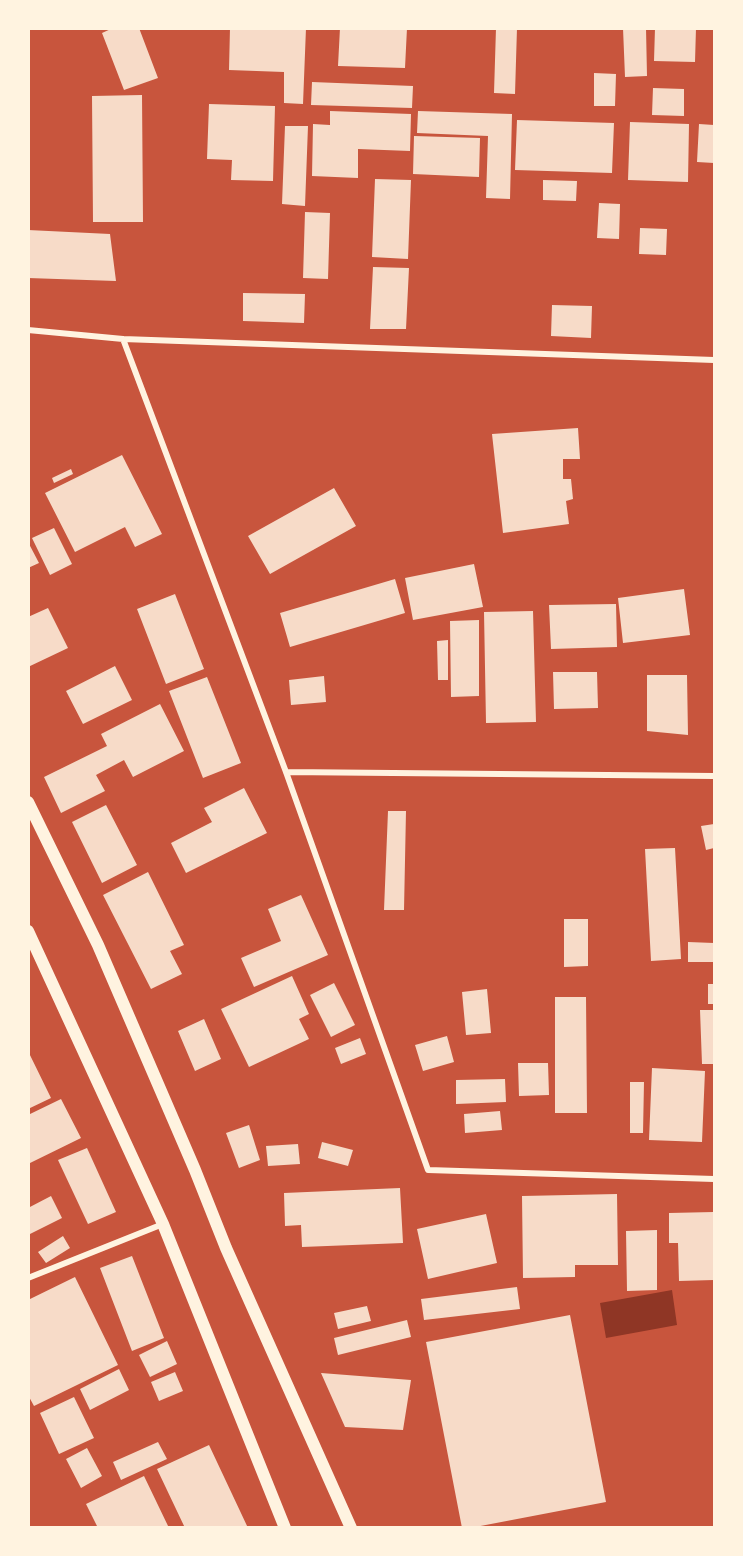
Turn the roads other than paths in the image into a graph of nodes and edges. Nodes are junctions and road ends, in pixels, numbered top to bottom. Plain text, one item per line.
1 (28, 330) edge
2 (123, 339) junction
3 (714, 360) edge
4 (286, 772) junction
5 (714, 776) edge
6 (28, 802) edge
7 (28, 931) edge
8 (714, 1179) edge
9 (163, 1224) junction
10 (28, 1278) edge
11 (285, 1527) edge
12 (351, 1527) edge

1 - 2 street
2 - 3 street
2 - 4 street
4 - 5 street
4 - 8 street
6 - 12 main road
7 - 9 main road
9 - 10 street
9 - 11 main road

